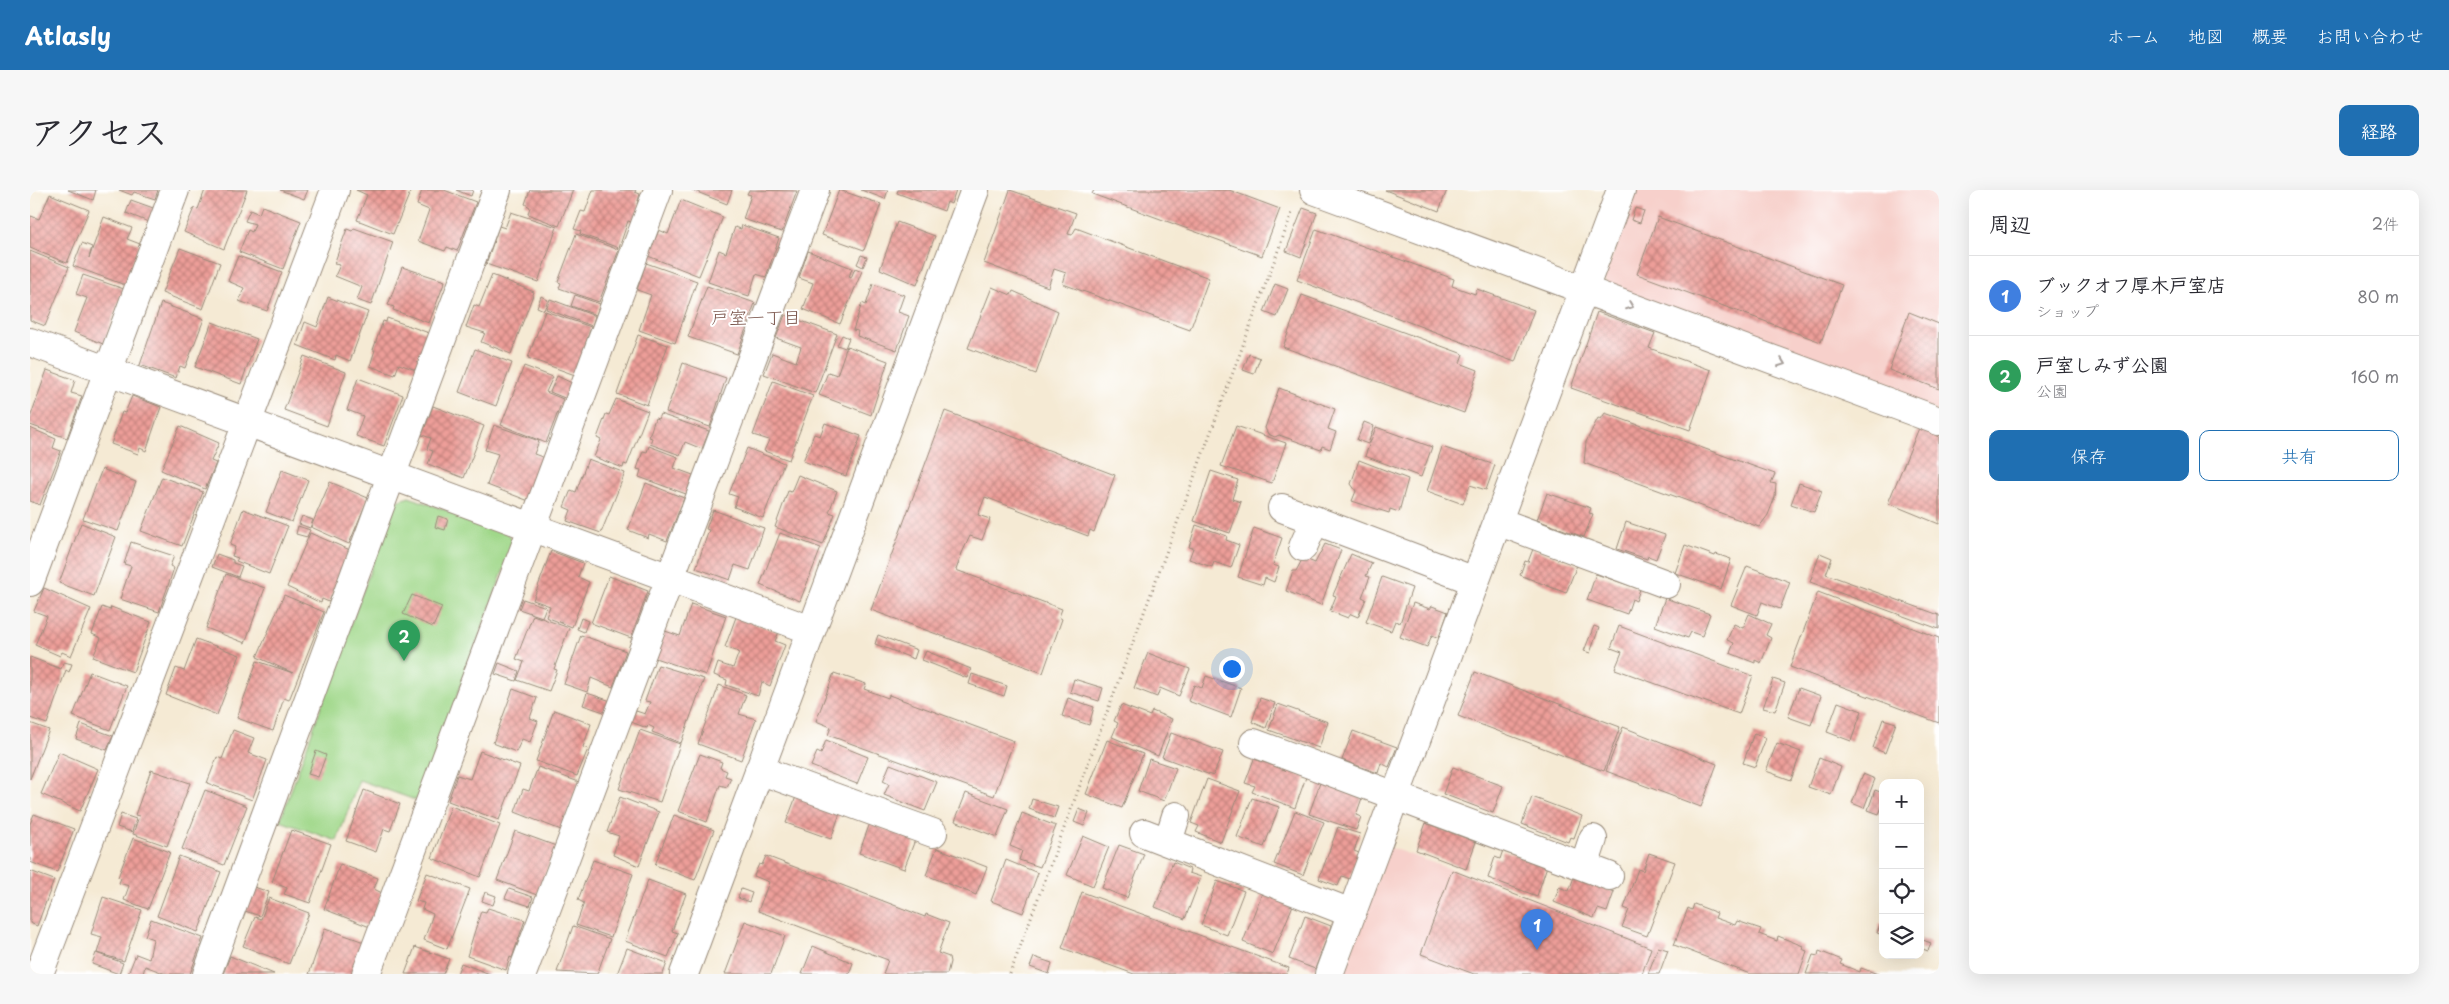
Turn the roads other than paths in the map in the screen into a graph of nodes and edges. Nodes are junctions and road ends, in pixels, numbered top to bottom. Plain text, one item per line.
1 (175, 190) edge
2 (336, 190) edge
3 (497, 190) edge
4 (658, 190) edge
5 (815, 190) edge
6 (975, 190) edge
7 (1314, 190) edge
8 (1621, 190) edge
9 (1584, 288) junction
10 (30, 342) edge
11 (108, 371) junction
12 (248, 422) junction
13 (1939, 422) edge
14 (392, 475) junction
15 (1282, 508) dead end
16 (1315, 520) junction
17 (1497, 521) junction
18 (532, 527) junction
19 (1303, 547) dead end
20 (670, 578) junction
21 (30, 582) edge
22 (1475, 582) junction
23 (1666, 584) dead end
24 (812, 630) junction
25 (1254, 743) dead end
26 (759, 770) junction
27 (1395, 796) junction
28 (1176, 816) dead end
29 (933, 833) dead end
30 (1593, 839) dead end
31 (1584, 866) junction
32 (1609, 876) dead end
33 (1351, 913) junction
34 (39, 972) edge
35 (207, 974) edge
36 (366, 974) edge
37 (522, 974) edge
38 (684, 974) edge
39 (1329, 974) edge

1 - 11 street
2 - 12 street
3 - 14 street
4 - 18 street
5 - 20 street
6 - 24 street
7 - 9 street
8 - 9 street
9 -> 13 street
9 - 17 street
10 - 11 street
11 - 12 street
11 - 21 street
12 - 14 street
12 - 34 street
14 - 18 street
14 - 35 street
15 - 16 street
16 - 19 street
16 - 22 street
17 - 22 street
17 - 23 street
18 - 20 street
18 - 36 street
20 - 24 street
20 - 37 street
22 - 27 street
24 - 26 street
25 - 27 street
26 - 29 street
26 - 38 street
27 - 31 street
27 - 33 street
28 - 33 street
30 - 31 street
31 - 32 street
33 - 39 street

